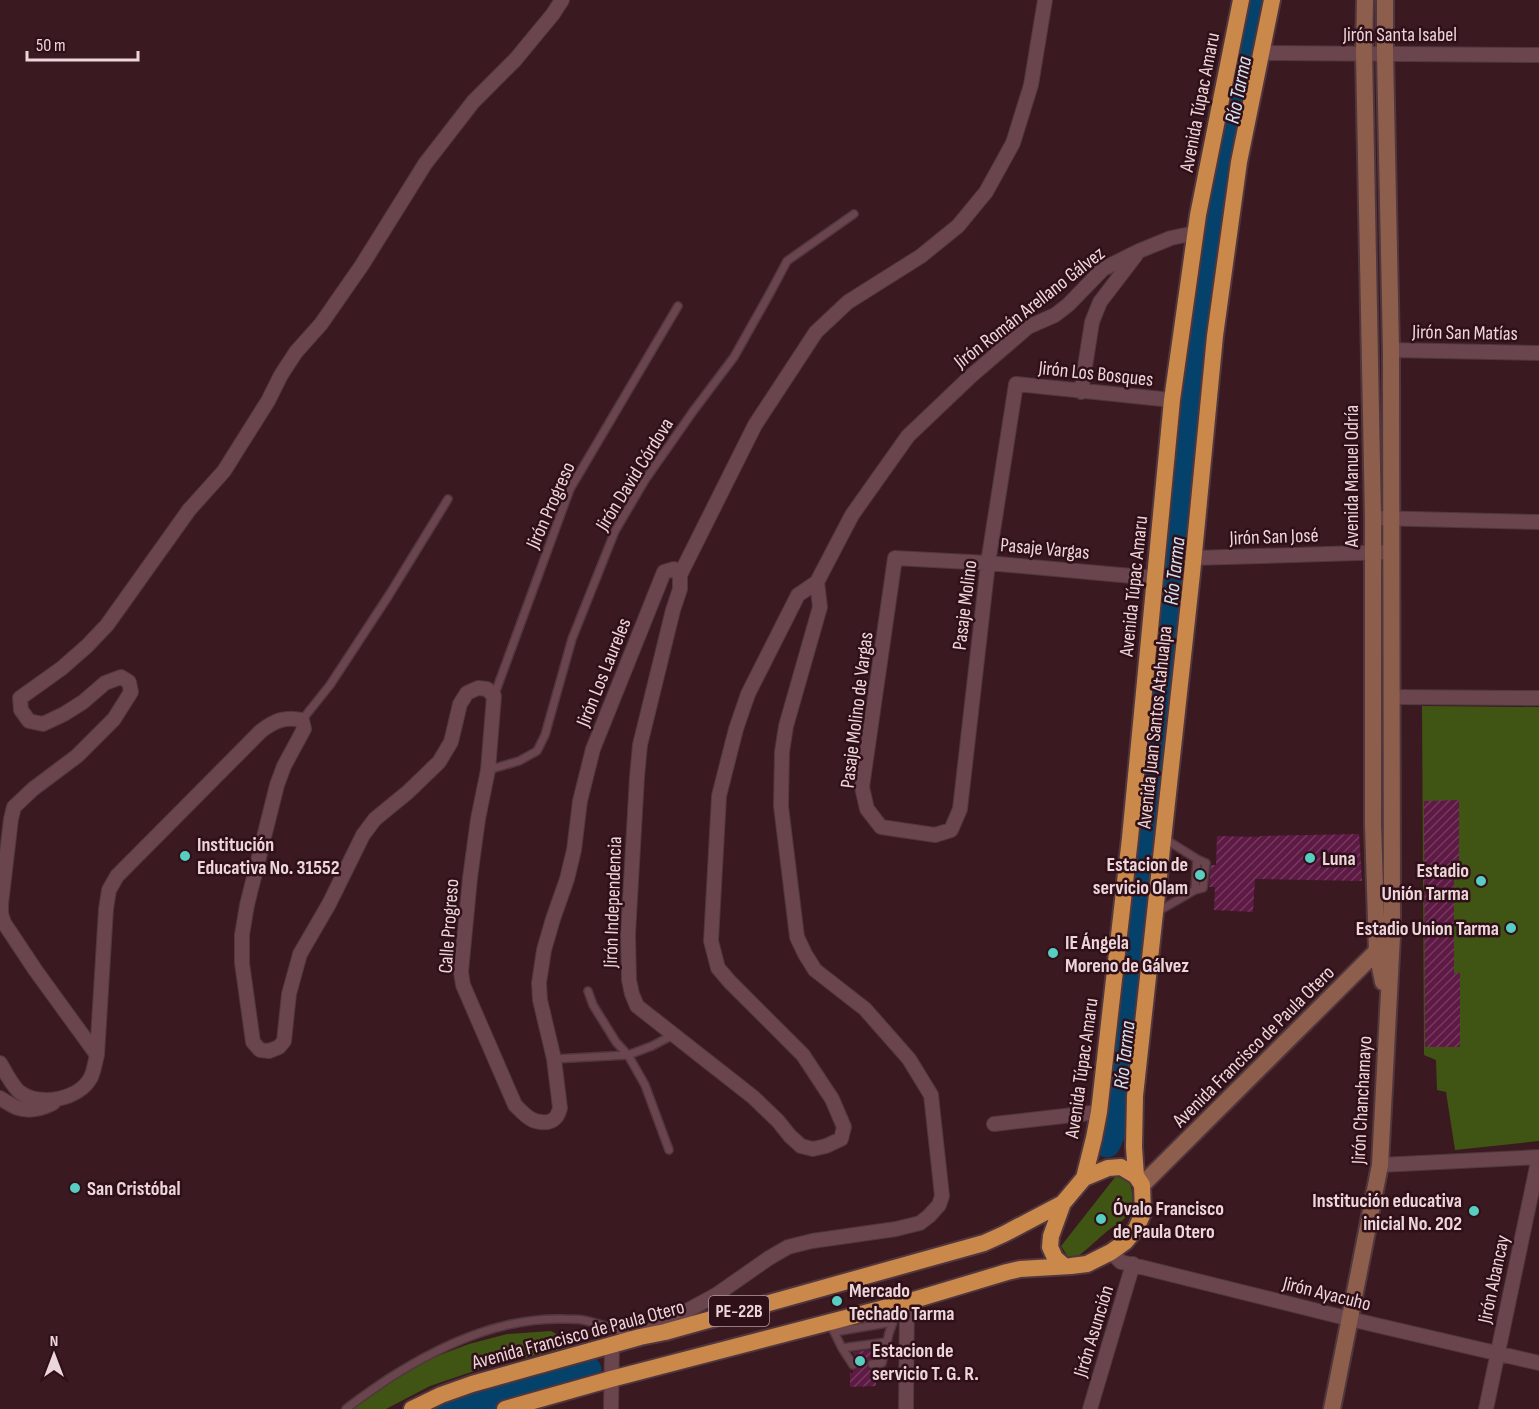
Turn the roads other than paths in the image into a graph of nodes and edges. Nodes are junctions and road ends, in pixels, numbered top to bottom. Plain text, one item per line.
1 (562, 0) edge
2 (1046, 0) edge
3 (1241, 0) edge
4 (1272, 0) edge
5 (1365, 0) edge
6 (1385, 0) edge
7 (1364, 53) junction
8 (1385, 53) junction
9 (1260, 54) junction
10 (1539, 55) edge
11 (854, 214) dead end
12 (1195, 233) junction
13 (1139, 251) junction
14 (678, 306) dead end
15 (1370, 327) junction
16 (1390, 327) junction
17 (1391, 350) junction
18 (1539, 353) edge
19 (1371, 370) junction
20 (1391, 370) junction
21 (1016, 384) joint
22 (1081, 392) junction
23 (1172, 400) junction
24 (448, 499) dead end
25 (1373, 518) junction
26 (1391, 519) junction
27 (1539, 522) edge
28 (1372, 552) junction
29 (1391, 552) junction
30 (895, 558) joint
31 (1194, 558) junction
32 (988, 563) junction
33 (680, 575) junction
34 (1154, 578) junction
35 (817, 582) junction
36 (494, 696) junction
37 (1392, 697) junction
38 (1539, 698) edge
39 (302, 720) junction
40 (488, 770) junction
41 (1373, 773) junction
42 (1392, 773) junction
43 (951, 830) joint
44 (1163, 838) junction
45 (1155, 913) junction
46 (1392, 936) junction
47 (1377, 952) junction
48 (588, 991) dead end
49 (1388, 1004) junction
50 (673, 1035) junction
51 (98, 1055) junction
52 (628, 1055) junction
53 (554, 1059) junction
54 (0, 1063) edge
55 (0, 1098) edge
56 (60, 1099) junction
57 (1099, 1112) junction
58 (553, 1121) joint
59 (994, 1124) dead end
60 (813, 1149) joint
61 (669, 1150) dead end
62 (1539, 1157) edge
63 (1380, 1165) junction
64 (1084, 1178) junction
65 (1139, 1180) junction
66 (1063, 1203) junction
67 (1111, 1252) junction
68 (1133, 1264) junction
69 (1064, 1266) junction
70 (903, 1303) junction
71 (1350, 1319) junction
72 (893, 1322) junction
73 (832, 1327) junction
74 (640, 1337) junction
75 (886, 1342) junction
76 (612, 1345) junction
77 (842, 1348) junction
78 (1498, 1353) junction
79 (1539, 1363) edge
80 (872, 1364) dead end
81 (853, 1365) dead end
82 (611, 1380) junction
83 (346, 1409) edge
84 (412, 1409) edge
85 (505, 1409) edge
86 (611, 1409) edge
87 (906, 1409) edge
88 (1090, 1409) edge
89 (1332, 1409) edge
90 (1486, 1409) edge

1 - 51 street
2 - 33 street
3 - 12 highway, Avenida Túpac Amaru / PE-22B
4 - 9 highway, Avenida Juan Santos Atahualpa / PE-22B
5 - 7 main road, Avenida Manuel Odría
6 - 8 main road, Avenida Manuel Odría
7 - 8 street, Jirón Santa Isabel
7 - 9 street, Jirón Santa Isabel
7 - 15 main road, Avenida Manuel Odría
8 - 10 street, Jirón Santa Isabel
8 - 16 main road, Avenida Manuel Odría
9 - 31 highway, Avenida Juan Santos Atahualpa / PE-22B
11 - 40 lane, Jirón David Córdova
12 - 13 street, Jirón Román Arellano Gálvez
12 - 23 highway, Avenida Túpac Amaru / PE-22B
13 - 22 street
13 - 35 street, Jirón Román Arellano Gálvez
14 - 36 lane, Jirón Progreso
15 - 16 main road
15 - 19 main road, Avenida Manuel Odría
16 - 17 main road, Avenida Manuel Odría
17 - 18 street, Jirón San Matías
17 - 20 main road, Avenida Manuel Odría
19 - 20 main road
19 - 25 main road, Avenida Manuel Odría
20 - 26 main road, Avenida Manuel Odría
21 - 22 street, Jirón Los Bosques
21 - 32 street, Pasaje Molino
22 - 23 street, Jirón Los Bosques
23 - 34 highway, Avenida Túpac Amaru / PE-22B
24 - 39 lane
25 - 26 street
25 - 28 main road, Avenida Manuel Odría
26 - 27 street
26 - 29 main road, Avenida Manuel Odría
28 - 29 street, Jirón San José
28 - 31 street, Jirón San José
28 - 41 main road, Avenida Manuel Odría
29 - 37 main road, Avenida Manuel Odría
30 - 32 street, Pasaje Vargas
30 - 43 street, Pasaje Molino de Vargas
31 - 44 highway, Avenida Juan Santos Atahualpa / PE-22B
32 - 34 street, Pasaje Vargas
32 - 43 street, Pasaje Molino
33 - 50 street, Jirón Independencia
33 - 53 street, Jirón Los Laureles
34 - 57 highway, Avenida Túpac Amaru / PE-22B
35 - 60 street, Jirón Román Arellano Gálvez
35 - 74 street
36 - 39 street
36 - 40 street, Calle Progreso
37 - 38 street
37 - 42 main road, Avenida Manuel Odría
39 - 51 street
40 - 58 street, Calle Progreso
41 - 42 main road
41 - 47 main road, Avenida Manuel Odría
42 - 46 main road, Avenida Manuel Odría
44 - 45 highway, Avenida Juan Santos Atahualpa / PE-22B
44 - 45 lane
45 - 65 highway, Avenida Juan Santos Atahualpa / PE-22B
46 - 47 main road, Avenida Francisco de Paula Otero
46 - 49 main road, Jirón Chanchamayo
47 - 49 main road, Jirón Chanchamayo
47 - 65 main road, Avenida Francisco de Paula Otero
48 - 52 lane
49 - 63 main road, Jirón Chanchamayo
50 - 52 lane
50 - 60 street, Jirón Independencia
51 - 56 street
52 - 53 lane
52 - 61 lane
53 - 58 street, Jirón Los Laureles
54 - 56 street
55 - 56 street
57 - 59 street
57 - 64 highway, Avenida Túpac Amaru / PE-22B
62 - 63 street
62 - 78 street, Jirón Abancay
63 - 71 main road, Jirón Chanchamayo
64 - 65 highway, PE-22B
64 - 66 highway, PE-22B
65 - 67 highway, PE-22B
66 - 69 highway, PE-22B
66 - 74 highway, Avenida Francisco de Paula Otero / PE-22B
67 - 68 street, Jirón Ayacuho
67 - 69 highway, PE-22B
68 - 71 street, Jirón Ayacuho
68 - 88 street, Jirón Asunción
69 - 70 highway, PE-22B
70 - 72 lane
70 - 73 highway, PE-22B
70 - 87 street
71 - 78 street, Jirón Ayacuho
71 - 89 main road, Jirón Chanchamayo
72 - 73 lane
72 - 75 lane
73 - 77 lane
73 - 82 highway, PE-22B
74 - 76 highway, Avenida Francisco de Paula Otero / PE-22B
74 - 83 lane
75 - 77 lane
75 - 80 lane
76 - 82 street
76 - 84 highway, Avenida Francisco de Paula Otero / PE-22B
77 - 81 lane
78 - 79 street, Jirón Ayacuho
78 - 90 street, Jirón Abancay
82 - 85 highway, PE-22B
82 - 86 street

